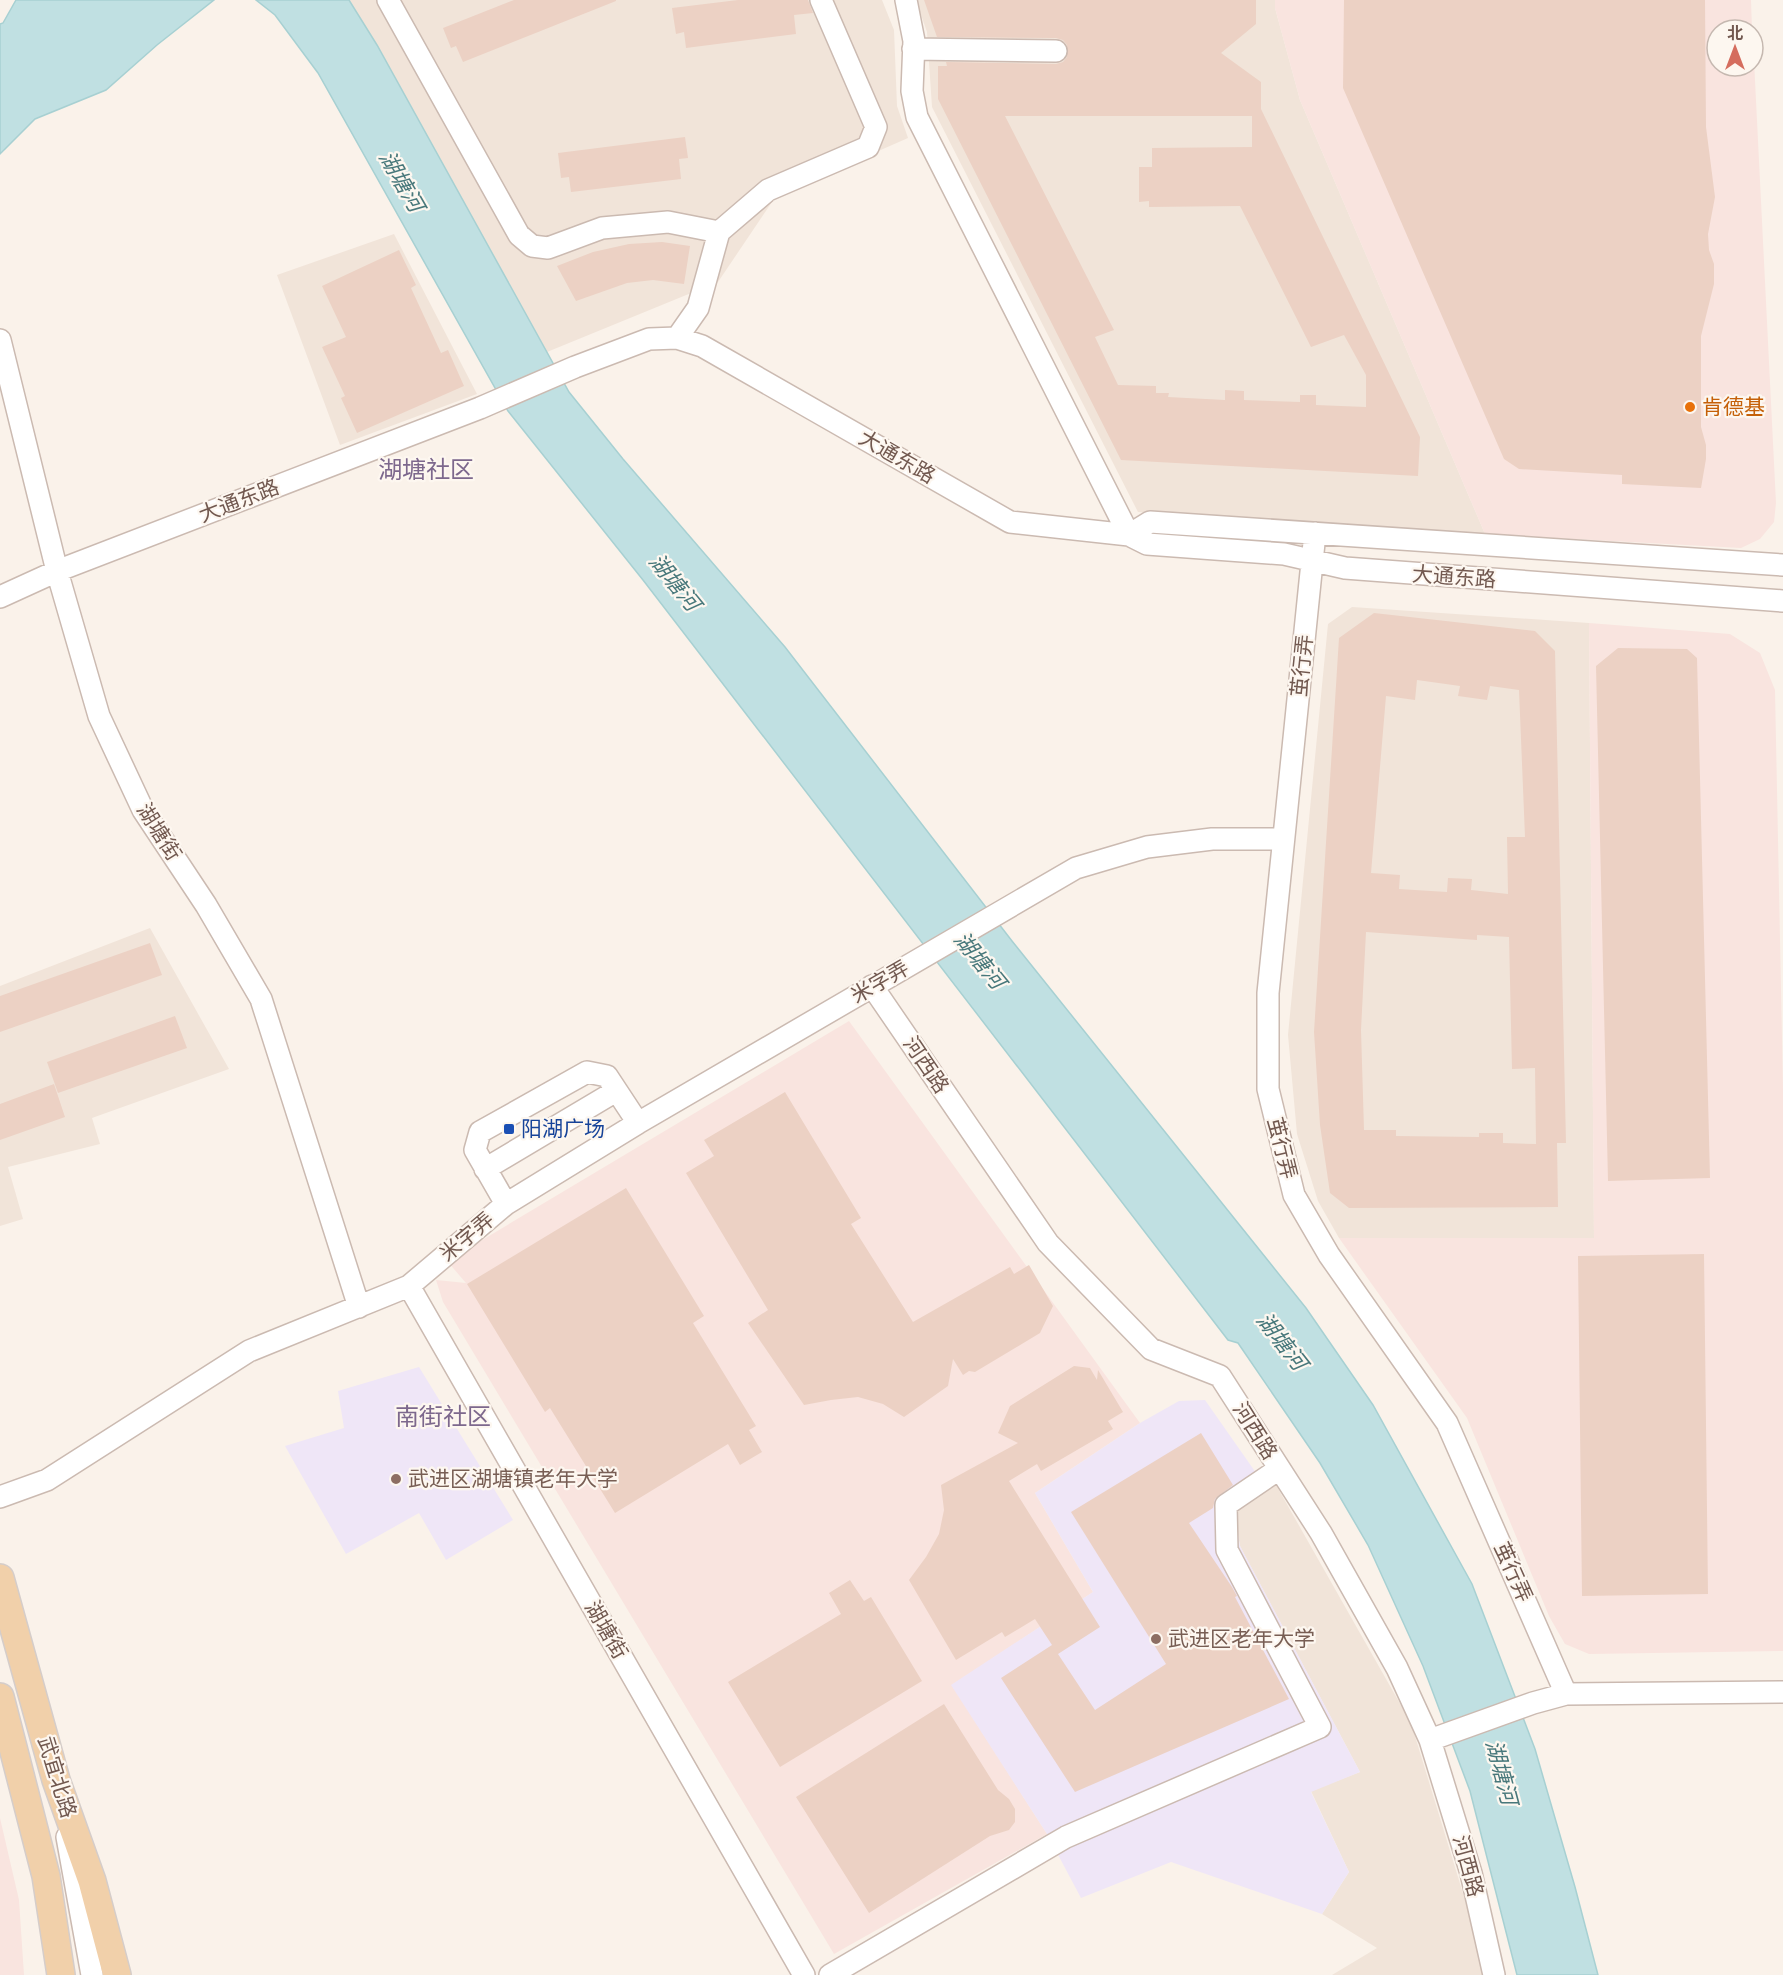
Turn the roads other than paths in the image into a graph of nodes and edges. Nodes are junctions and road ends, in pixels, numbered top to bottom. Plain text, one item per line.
1 (388, 0) edge
2 (821, 0) edge
3 (906, 0) edge
4 (913, 50) junction
5 (1056, 51) dead end
6 (719, 232) junction
7 (677, 338) junction
8 (0, 340) edge
9 (1315, 533) junction
10 (1129, 535) junction
11 (1314, 561) junction
12 (1783, 565) edge
13 (57, 571) junction
14 (0, 597) edge
15 (1783, 601) edge
16 (1282, 839) junction
17 (872, 986) junction
18 (616, 1090) junction
19 (638, 1123) junction
20 (485, 1169) junction
21 (506, 1204) junction
22 (409, 1286) junction
23 (358, 1307) junction
24 (1279, 1469) junction
25 (0, 1497) edge
26 (0, 1578) edge
27 (1783, 1692) edge
28 (1566, 1694) junction
29 (0, 1696) edge
30 (1437, 1738) junction
31 (56, 1780) junction
32 (61, 1975) edge
33 (92, 1975) edge
34 (117, 1975) edge
35 (804, 1975) edge
36 (830, 1975) edge
37 (1494, 1975) edge

1 - 6 street
2 - 6 street
3 - 4 street
4 - 5 street
4 - 10 street
6 - 7 street
7 - 10 street, 大通东路
7 - 13 street, 大通东路
8 - 13 street, 湖塘街
9 - 10 street, 大通东路
9 - 11 street, 茧行弄
9 - 12 street, 大通东路
10 - 11 street, 大通东路
11 - 15 street, 大通东路
11 - 16 street, 茧行弄
13 - 14 street, 大通东路
13 - 23 street, 湖塘街
16 - 17 street, 米字弄
16 - 28 street, 茧行弄
17 - 19 street, 米字弄
17 - 24 street, 河西路
18 - 19 street
18 - 20 street
18 - 20 street
19 - 21 street, 米字弄
20 - 21 street
21 - 22 street, 米字弄
22 - 23 street, 米字弄
22 - 35 street, 湖塘街
23 - 25 street, 米字弄
24 - 30 street, 河西路
24 - 36 street
26 - 31 main road, 武宜北路
27 - 28 street
28 - 30 street
29 - 32 main road, 武宜北路
30 - 37 street, 河西路
31 - 33 street
31 - 34 main road, 武宜北路

